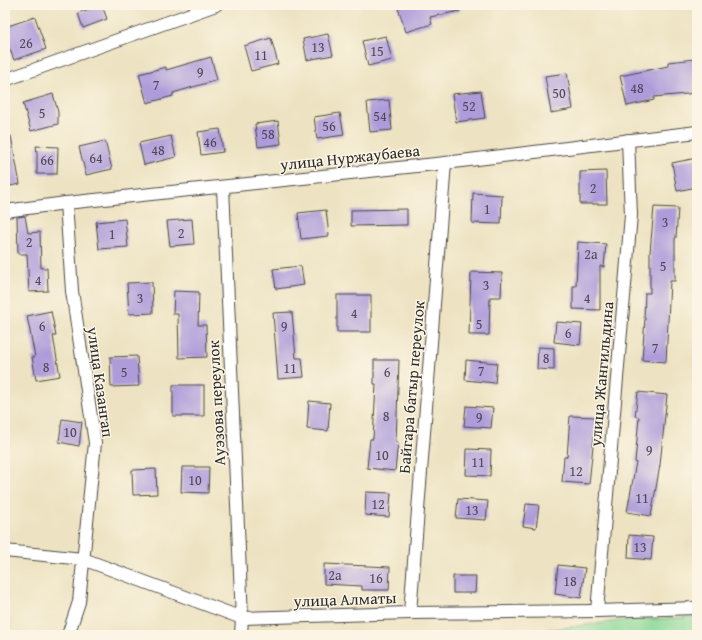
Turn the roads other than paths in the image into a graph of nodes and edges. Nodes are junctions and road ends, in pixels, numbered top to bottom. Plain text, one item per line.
1 (216, 5) edge
2 (5, 80) edge
3 (697, 132) edge
4 (628, 140) junction
5 (445, 163) junction
6 (223, 187) junction
7 (66, 203) junction
8 (5, 211) edge
9 (5, 551) edge
10 (83, 559) junction
11 (697, 608) edge
12 (597, 611) junction
13 (410, 613) junction
14 (242, 618) junction
15 (68, 635) edge
16 (241, 635) edge

1 - 2 street
3 - 4 street, улица Нуржаубаева
4 - 5 street, улица Нуржаубаева
4 - 12 street, улица Жангильдина
5 - 6 street, улица Нуржаубаева
5 - 13 street, Байгара батыр переулок
6 - 7 street, улица Нуржаубаева
6 - 14 street, Ауэзова переулок
7 - 8 street, улица Нуржаубаева
7 - 10 street, улица Казангап
9 - 10 street, улица Алматы
10 - 14 street, улица Алматы
10 - 15 street, улица Казангап
11 - 12 street, улица Алматы
12 - 13 street, улица Алматы
13 - 14 street, улица Алматы
14 - 16 street, Ауэзова переулок

